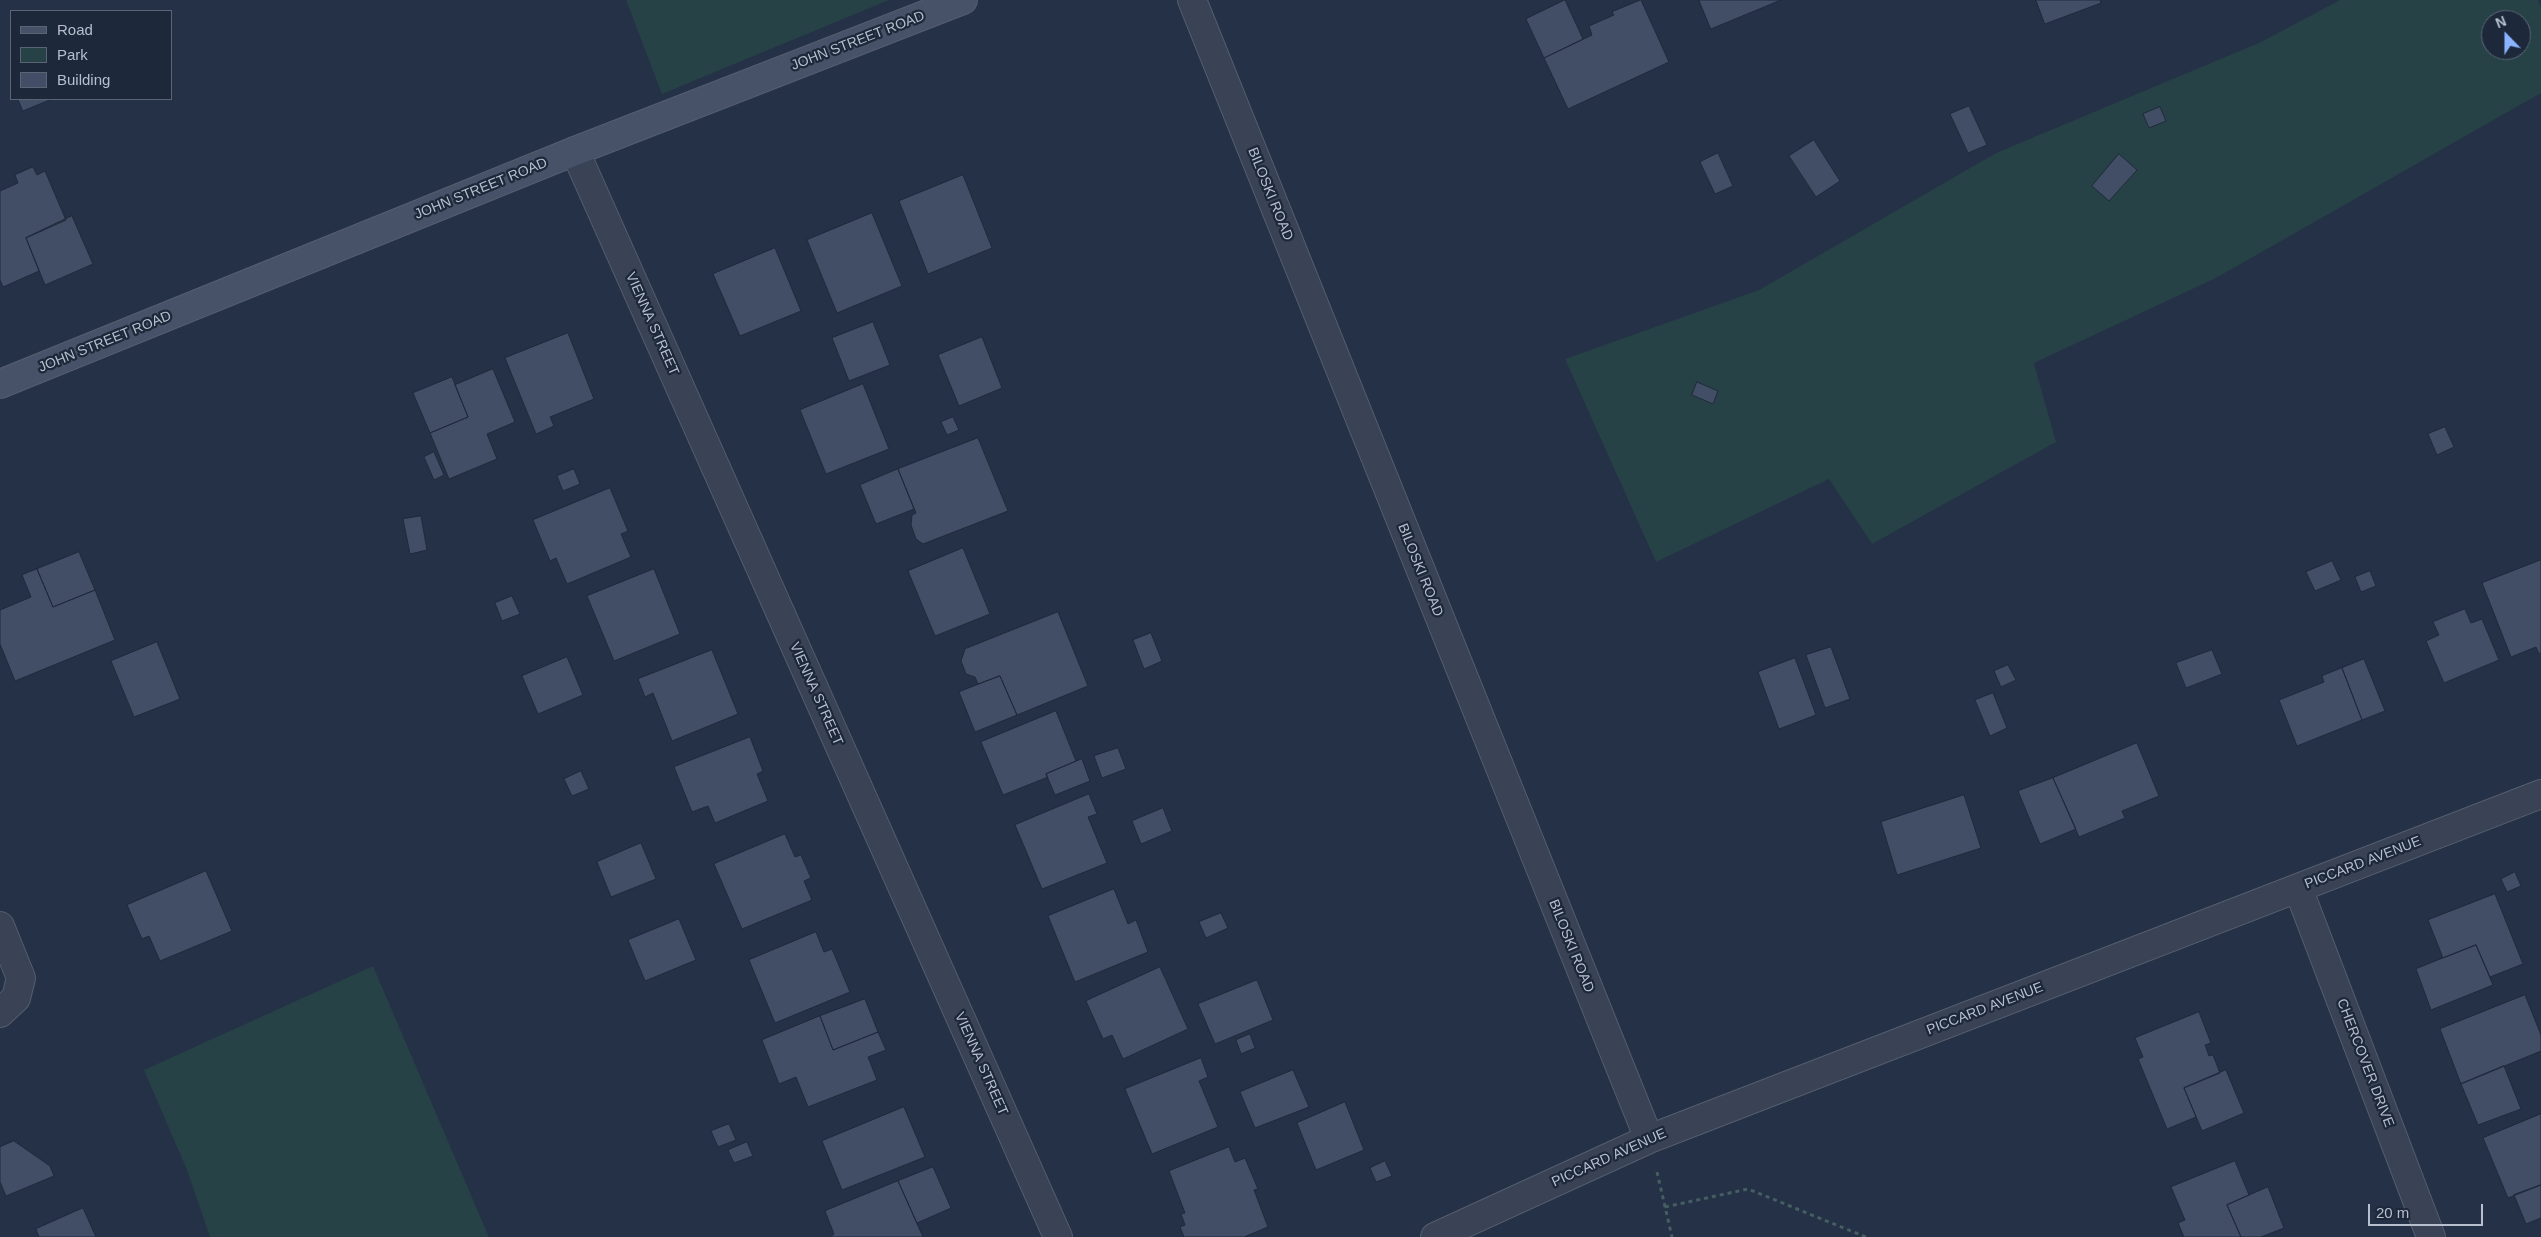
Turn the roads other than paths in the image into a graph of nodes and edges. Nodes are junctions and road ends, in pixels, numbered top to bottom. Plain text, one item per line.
1 (964, 0) edge
2 (1192, 0) edge
3 (575, 151) junction
4 (0, 384) edge
5 (2541, 794) edge
6 (2298, 888) junction
7 (0, 926) edge
8 (0, 1013) edge
9 (1648, 1139) junction
10 (1058, 1237) edge
11 (1435, 1237) edge
12 (2431, 1237) edge

1 - 3 main road, JOHN STREET ROAD
2 - 9 street, BILOSKI ROAD
3 - 4 main road, JOHN STREET ROAD
3 - 10 street, VIENNA STREET
5 - 6 street, PICCARD AVENUE
6 - 9 street, PICCARD AVENUE
6 - 12 street, CHERCOVER DRIVE
7 - 8 street
9 - 11 street, PICCARD AVENUE

